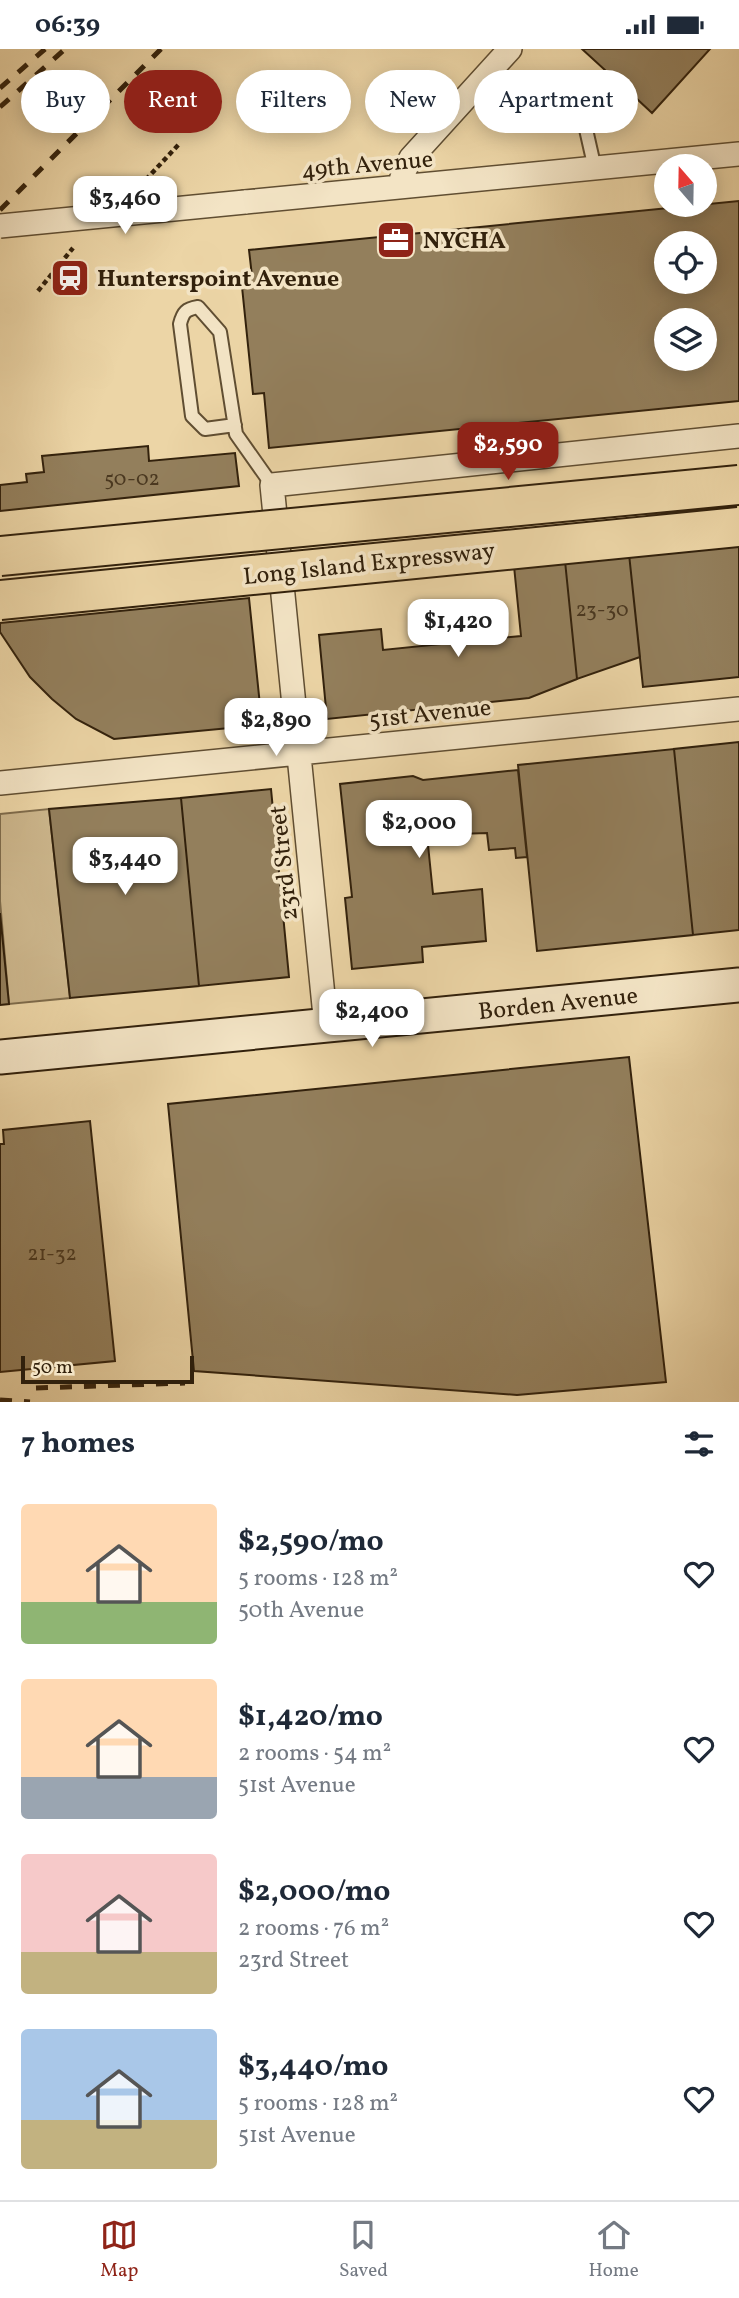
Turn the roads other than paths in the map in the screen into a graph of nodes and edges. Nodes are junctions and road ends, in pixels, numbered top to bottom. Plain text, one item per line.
1 (510, 49) edge
2 (587, 133) edge
3 (739, 154) edge
4 (595, 169) junction
5 (399, 187) junction
6 (0, 226) edge
7 (235, 425) junction
8 (739, 436) edge
9 (272, 485) junction
10 (739, 485) edge
11 (739, 527) edge
12 (0, 557) edge
13 (0, 600) edge
14 (739, 709) edge
15 (298, 753) junction
16 (0, 783) edge
17 (739, 985) edge
18 (326, 1026) junction
19 (0, 1058) edge

1 - 5 street
2 - 4 lane
3 - 4 street, 49th Avenue
4 - 5 street, 49th Avenue
5 - 6 street, 49th Avenue, bridge
7 - 7 lane
7 - 9 lane
8 - 9 street
9 - 15 street, 23rd Street
10 - 12 highway, Long Island Expressway, bridge
11 - 13 highway, Long Island Expressway, bridge
14 - 15 street, 51st Avenue
15 - 16 street, 51st Avenue
15 - 18 street, 23rd Street
17 - 18 main road, Borden Avenue
18 - 19 main road, Borden Avenue

